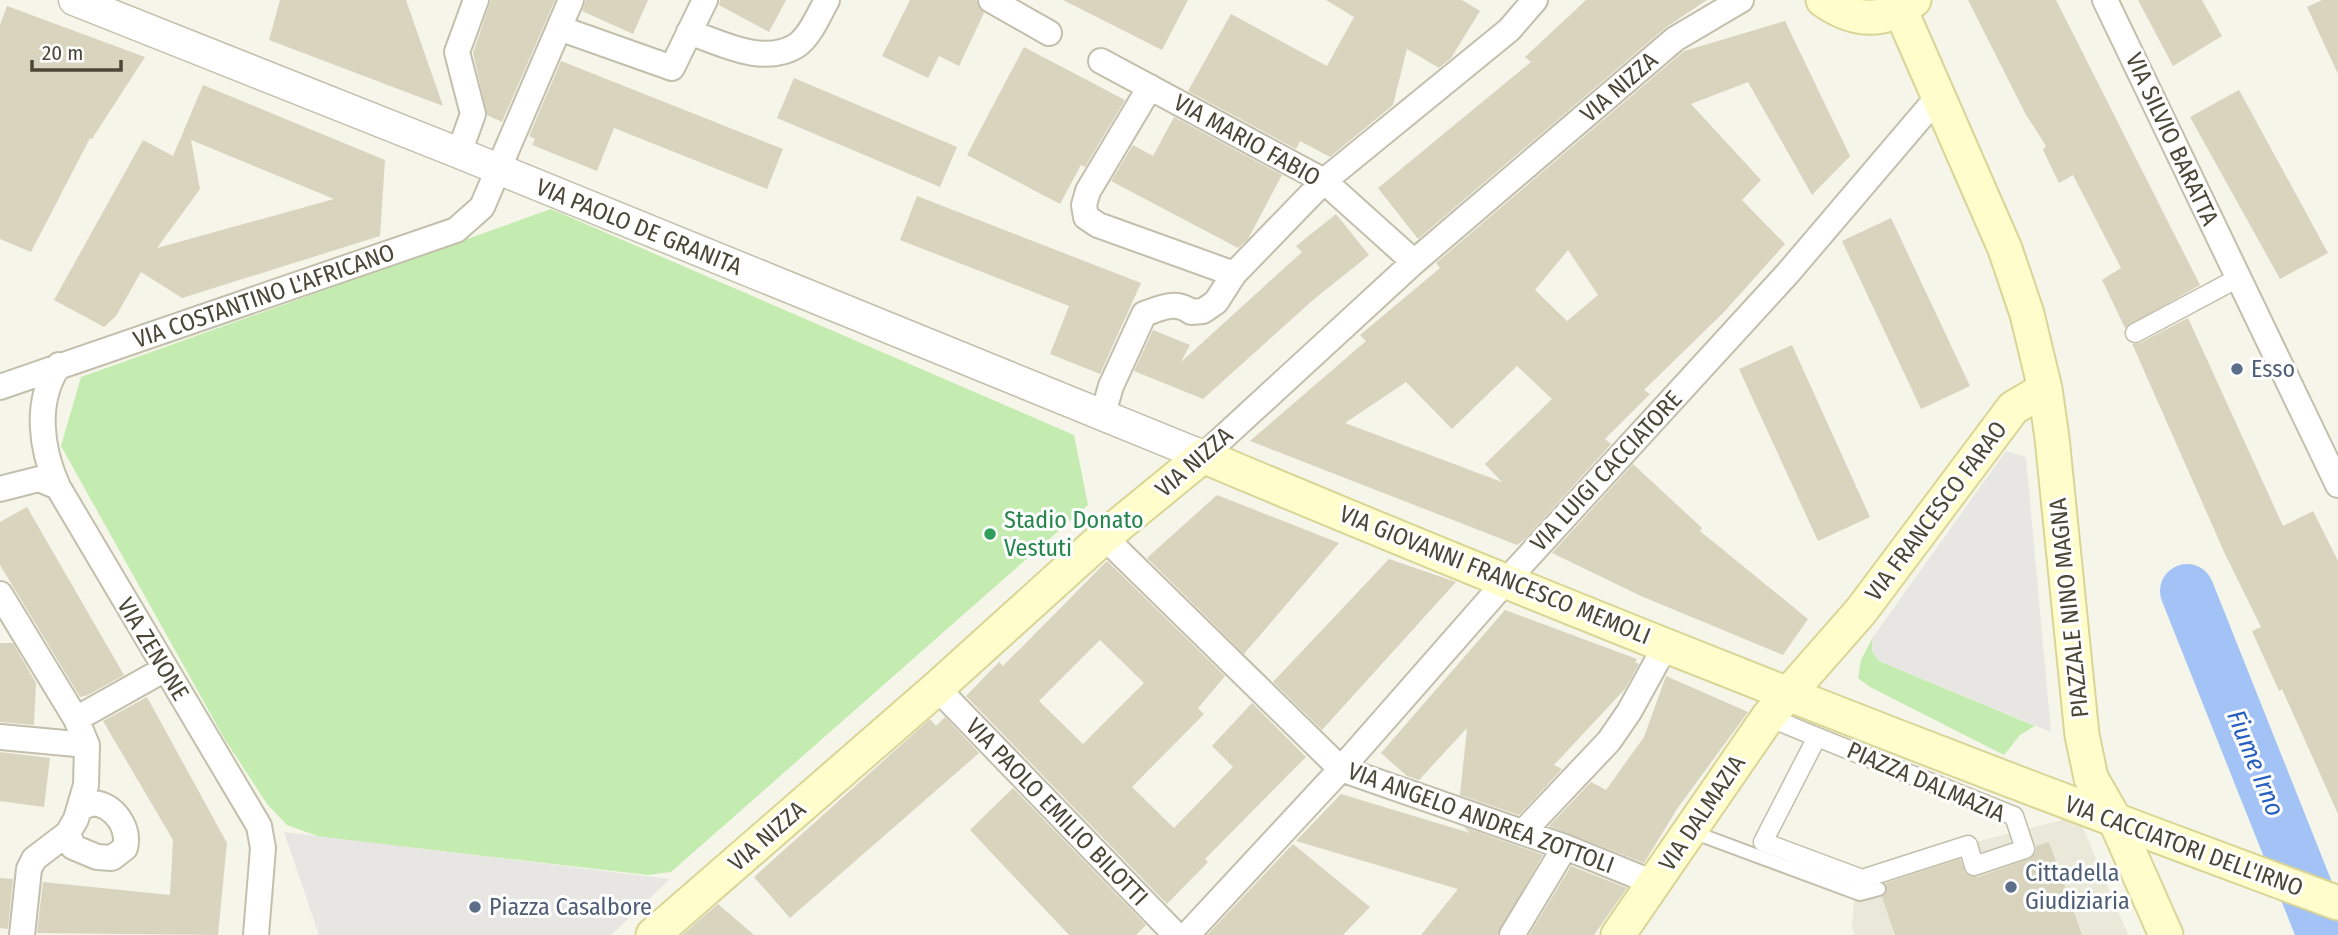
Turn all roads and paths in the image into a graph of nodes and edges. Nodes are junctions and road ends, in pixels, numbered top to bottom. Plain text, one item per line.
1 (74, 0) edge
2 (476, 0) edge
3 (571, 0) edge
4 (705, 0) edge
5 (827, 0) edge
6 (990, 0) edge
7 (1535, 0) edge
8 (1741, 0) edge
9 (1823, 0) edge
10 (2105, 0) edge
11 (1908, 5) edge
12 (559, 28) junction
13 (690, 32) junction
14 (1049, 33) dead end
15 (1101, 61) dead end
16 (1150, 87) junction
17 (1937, 98) junction
18 (459, 153) junction
19 (500, 170) junction
20 (1324, 181) junction
21 (1414, 262) junction
22 (1234, 274) junction
23 (2238, 278) junction
24 (2135, 333) dead end
25 (59, 365) junction
26 (0, 387) edge
27 (2045, 389) junction
28 (1102, 417) junction
29 (1203, 456) junction
30 (2338, 485) edge
31 (58, 487) junction
32 (0, 489) edge
33 (1104, 537) junction
34 (1506, 581) junction
35 (0, 594) edge
36 (1666, 645) junction
37 (165, 669) junction
38 (937, 688) junction
39 (1777, 704) junction
40 (76, 719) junction
41 (2082, 735) junction
42 (0, 737) edge
43 (1817, 737) junction
44 (87, 745) junction
45 (1341, 769) junction
46 (2030, 789) junction
47 (80, 808) junction
48 (2115, 820) junction
49 (1690, 831) junction
50 (1523, 832) junction
51 (68, 833) junction
52 (1565, 847) junction
53 (2216, 858) junction
54 (1654, 883) junction
55 (1879, 888) dead end
56 (2338, 903) edge
57 (2152, 905) junction
58 (22, 935) edge
59 (256, 935) edge
60 (653, 935) edge
61 (1176, 935) edge
62 (1187, 935) edge
63 (1512, 935) edge
64 (1619, 935) edge
65 (2166, 935) edge

1 - 18 street, VIA PAOLO DE GRANITA
2 - 18 street
3 - 12 street, VIA COSTANTINO L'AFRICANO
4 - 13 street
5 - 13 street
6 - 14 street
7 - 20 street
8 - 21 street, VIA NIZZA
9 - 11 main road
10 - 23 street, VIA SILVIO BARATTA
11 - 17 main road
12 - 13 street
12 - 19 street, VIA COSTANTINO L'AFRICANO
15 - 16 street, VIA MARIO FABIO
16 - 20 street, VIA MARIO FABIO
16 - 22 street
17 - 27 main road
17 - 34 street, VIA LUIGI CACCIATORE
18 - 19 street, VIA PAOLO DE GRANITA
19 - 25 street, VIA COSTANTINO L'AFRICANO
19 - 28 street, VIA PAOLO DE GRANITA
20 - 21 street, VIA MARIO FABIO
20 - 22 street
21 - 29 street, VIA NIZZA
22 - 28 street
23 - 24 street
23 - 30 street, VIA SILVIO BARATTA
25 - 26 street, VIA COSTANTINO L'AFRICANO
25 - 31 street, VIA ZENONE
27 - 39 main road, VIA FRANCESCO FARAO
27 - 41 main road, PIAZZALE NINO MAGNA
28 - 29 street, VIA PAOLO DE GRANITA
29 - 33 main road, VIA NIZZA
29 - 34 main road, VIA GIOVANNI FRANCESCO MEMOLI
31 - 32 street
31 - 37 street, VIA ZENONE
33 - 38 main road, VIA NIZZA
33 - 45 street, VIA ANGELO ANDREA ZOTTOLI
34 - 36 main road, VIA GIOVANNI FRANCESCO MEMOLI
34 - 45 street, VIA LUIGI CACCIATORE
35 - 40 street
36 - 39 main road, VIA GIOVANNI FRANCESCO MEMOLI
36 - 50 street
37 - 40 street
37 - 59 street, VIA ZENONE
38 - 60 main road, VIA NIZZA
38 - 61 street, VIA PAOLO EMILIO BILOTTI
39 - 43 street, PIAZZA DALMAZIA
39 - 46 main road, VIA CACCIATORI DELL'IRNO
39 - 49 main road, VIA DALMAZIA
40 - 44 street
41 - 46 main road, VIA CACCIATORI DELL'IRNO
41 - 48 main road, PIAZZALE NINO MAGNA
42 - 44 street
43 - 43 street, PIAZZA DALMAZIA
44 - 47 street
45 - 50 street, VIA ANGELO ANDREA ZOTTOLI
45 - 62 street, VIA LUIGI CACCIATORE
46 - 48 main road, VIA CACCIATORI DELL'IRNO
47 - 51 street
47 - 51 street
48 - 53 main road, VIA CACCIATORI DELL'IRNO
48 - 57 main road, PIAZZALE NINO MAGNA
49 - 54 main road, VIA DALMAZIA
49 - 55 lane
50 - 52 street, VIA ANGELO ANDREA ZOTTOLI
51 - 58 street
52 - 54 street, VIA ANGELO ANDREA ZOTTOLI
52 - 63 street
53 - 56 main road, VIA CACCIATORI DELL'IRNO
53 - 57 main road
54 - 64 main road, VIA DALMAZIA
57 - 65 main road, PIAZZALE NINO MAGNA

